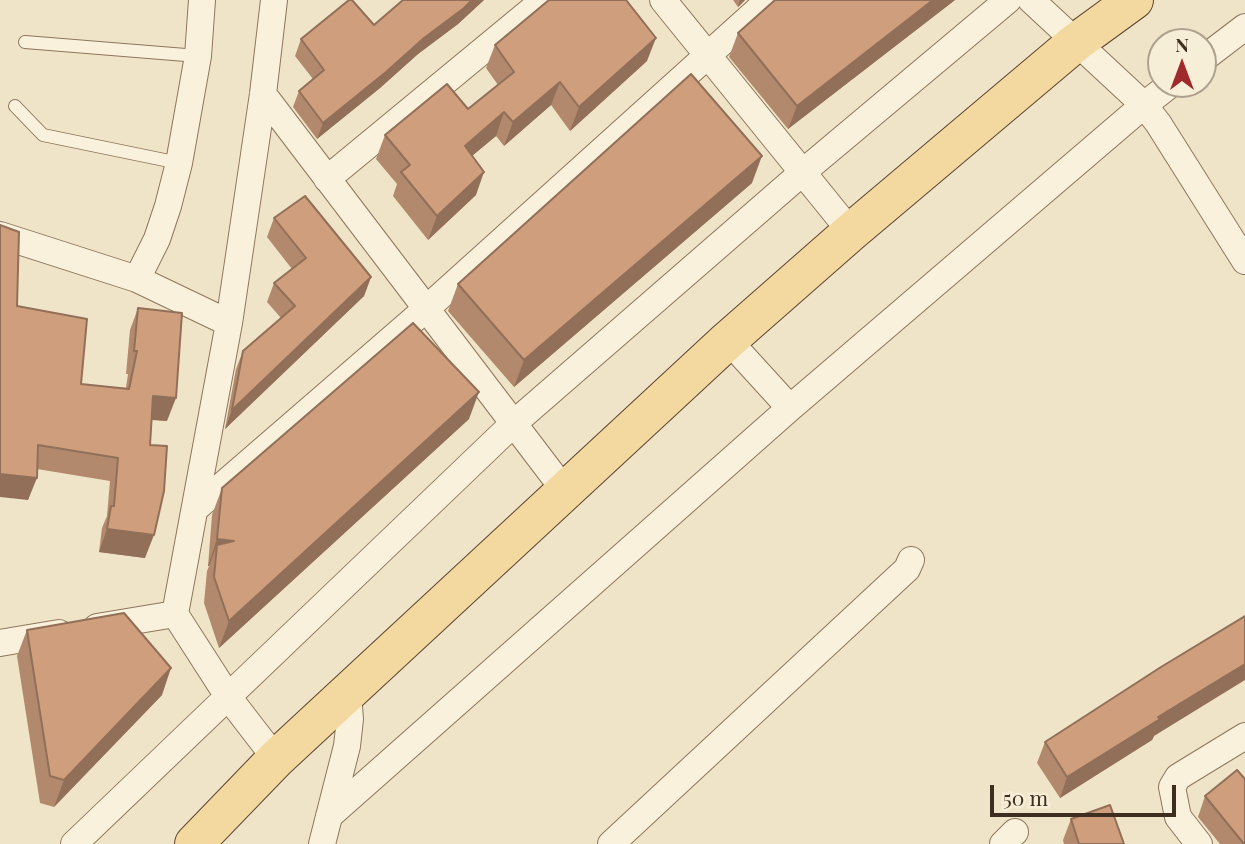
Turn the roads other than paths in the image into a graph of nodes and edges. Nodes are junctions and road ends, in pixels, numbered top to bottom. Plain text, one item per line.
1 (202, 0) edge
2 (274, 0) edge
3 (544, 0) edge
4 (663, 0) edge
5 (769, 0) edge
6 (1008, 0) edge
7 (1031, 0) edge
8 (1134, 0) edge
9 (1245, 27) edge
10 (25, 42) dead end
11 (1075, 43) junction
12 (1217, 48) edge
13 (708, 55) junction
14 (198, 56) junction
15 (263, 94) junction
16 (1153, 98) edge
17 (1144, 105) junction
18 (15, 106) dead end
19 (179, 163) junction
20 (803, 172) junction
21 (327, 179) junction
22 (851, 232) junction
23 (0, 235) edge
24 (1245, 261) edge
25 (137, 279) junction
26 (426, 309) junction
27 (229, 323) junction
28 (728, 340) junction
29 (790, 408) junction
30 (513, 425) junction
31 (565, 491) junction
32 (195, 509) junction
33 (911, 560) dead end
34 (175, 614) junction
35 (0, 643) edge
36 (348, 694) junction
37 (229, 698) junction
38 (1245, 736) edge
39 (276, 759) junction
40 (329, 816) junction
41 (74, 844) edge
42 (194, 844) edge
43 (322, 844) edge
44 (611, 844) edge
45 (1199, 844) edge

1 - 14 street
2 - 15 street
3 - 21 street
4 - 13 street
5 - 13 street
6 - 20 street
7 - 11 street
8 - 11 main road
9 - 12 street
10 - 14 lane
11 - 17 street
11 - 22 main road
13 - 20 street
13 - 26 street
14 - 19 street
15 - 21 street
15 - 27 street
16 - 17 street
17 - 24 street
17 - 29 street
18 - 19 lane
19 - 25 street
20 - 22 street
20 - 30 street
21 - 26 street
22 - 28 main road
23 - 25 street
25 - 27 street
26 - 30 street
26 - 32 street
27 - 32 street
28 - 29 street
28 - 31 main road
29 - 40 street
30 - 31 street
30 - 37 street
31 - 36 main road
32 - 34 street
33 - 44 street
34 - 35 street
34 - 37 street
36 - 39 main road
36 - 40 street
37 - 39 street
37 - 41 street
38 - 45 street
39 - 42 main road
40 - 43 street

